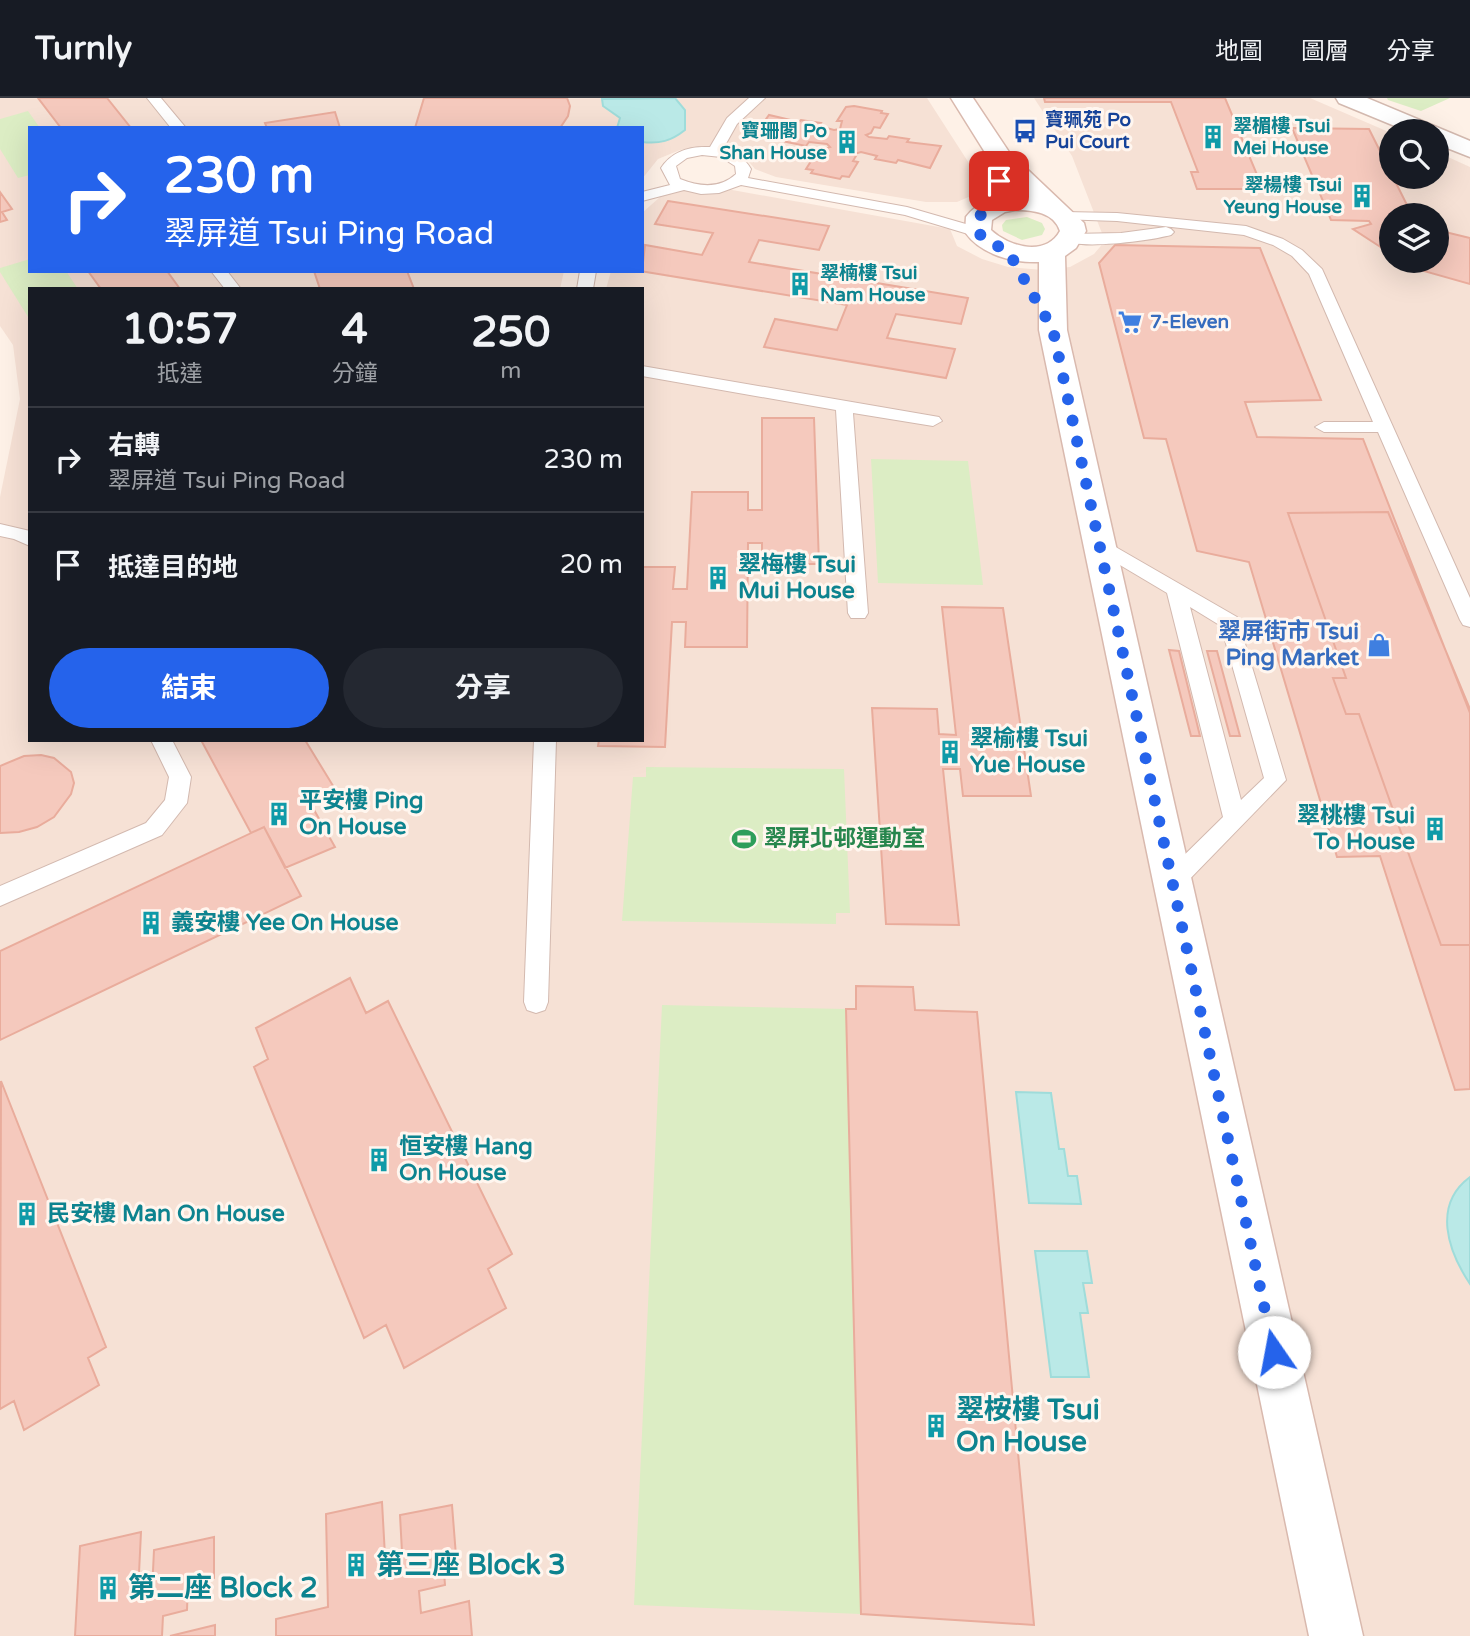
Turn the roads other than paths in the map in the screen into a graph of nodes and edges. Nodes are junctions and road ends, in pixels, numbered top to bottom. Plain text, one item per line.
1 (155, 98) edge
2 (758, 98) edge
3 (962, 98) edge
4 (1347, 98) edge
5 (1398, 119) edge
6 (177, 126) edge
7 (1449, 140) edge
8 (1470, 150) edge
9 (715, 151) junction
10 (1000, 157) junction
11 (738, 180) junction
12 (684, 186) junction
13 (644, 196) edge
14 (985, 218) junction
15 (1197, 227) junction
16 (1060, 229) junction
17 (1008, 251) junction
18 (221, 273) edge
19 (231, 287) edge
20 (1053, 330) junction
21 (644, 371) edge
22 (844, 406) junction
23 (933, 421) dead end
24 (1324, 427) dead end
25 (1386, 427) junction
26 (0, 530) edge
27 (28, 539) edge
28 (1100, 544) junction
29 (1176, 590) junction
30 (859, 613) dead end
31 (1470, 620) edge
32 (162, 742) edge
33 (545, 742) edge
34 (1235, 820) junction
35 (1172, 881) junction
36 (0, 896) edge
37 (536, 1002) dead end
38 (1336, 1636) edge

1 - 6 lane
2 - 9 lane
3 - 10 street
4 - 5 street
7 - 8 street
9 - 11 lane
9 - 12 lane
10 - 14 street
10 - 16 street
11 - 12 lane
11 - 14 lane
12 - 13 lane
14 - 16 street
14 - 17 street
15 - 16 lane
15 - 16 lane
15 - 25 lane
16 - 17 street
16 - 20 street
17 - 20 street
18 - 19 lane
20 - 28 street
21 - 22 lane
22 - 23 lane
22 - 30 lane
24 - 25 lane
25 - 31 lane
26 - 27 lane
28 - 29 lane
28 - 35 street
29 - 34 lane
29 - 34 lane
32 - 36 lane
33 - 37 lane
34 - 35 lane
35 - 38 street

